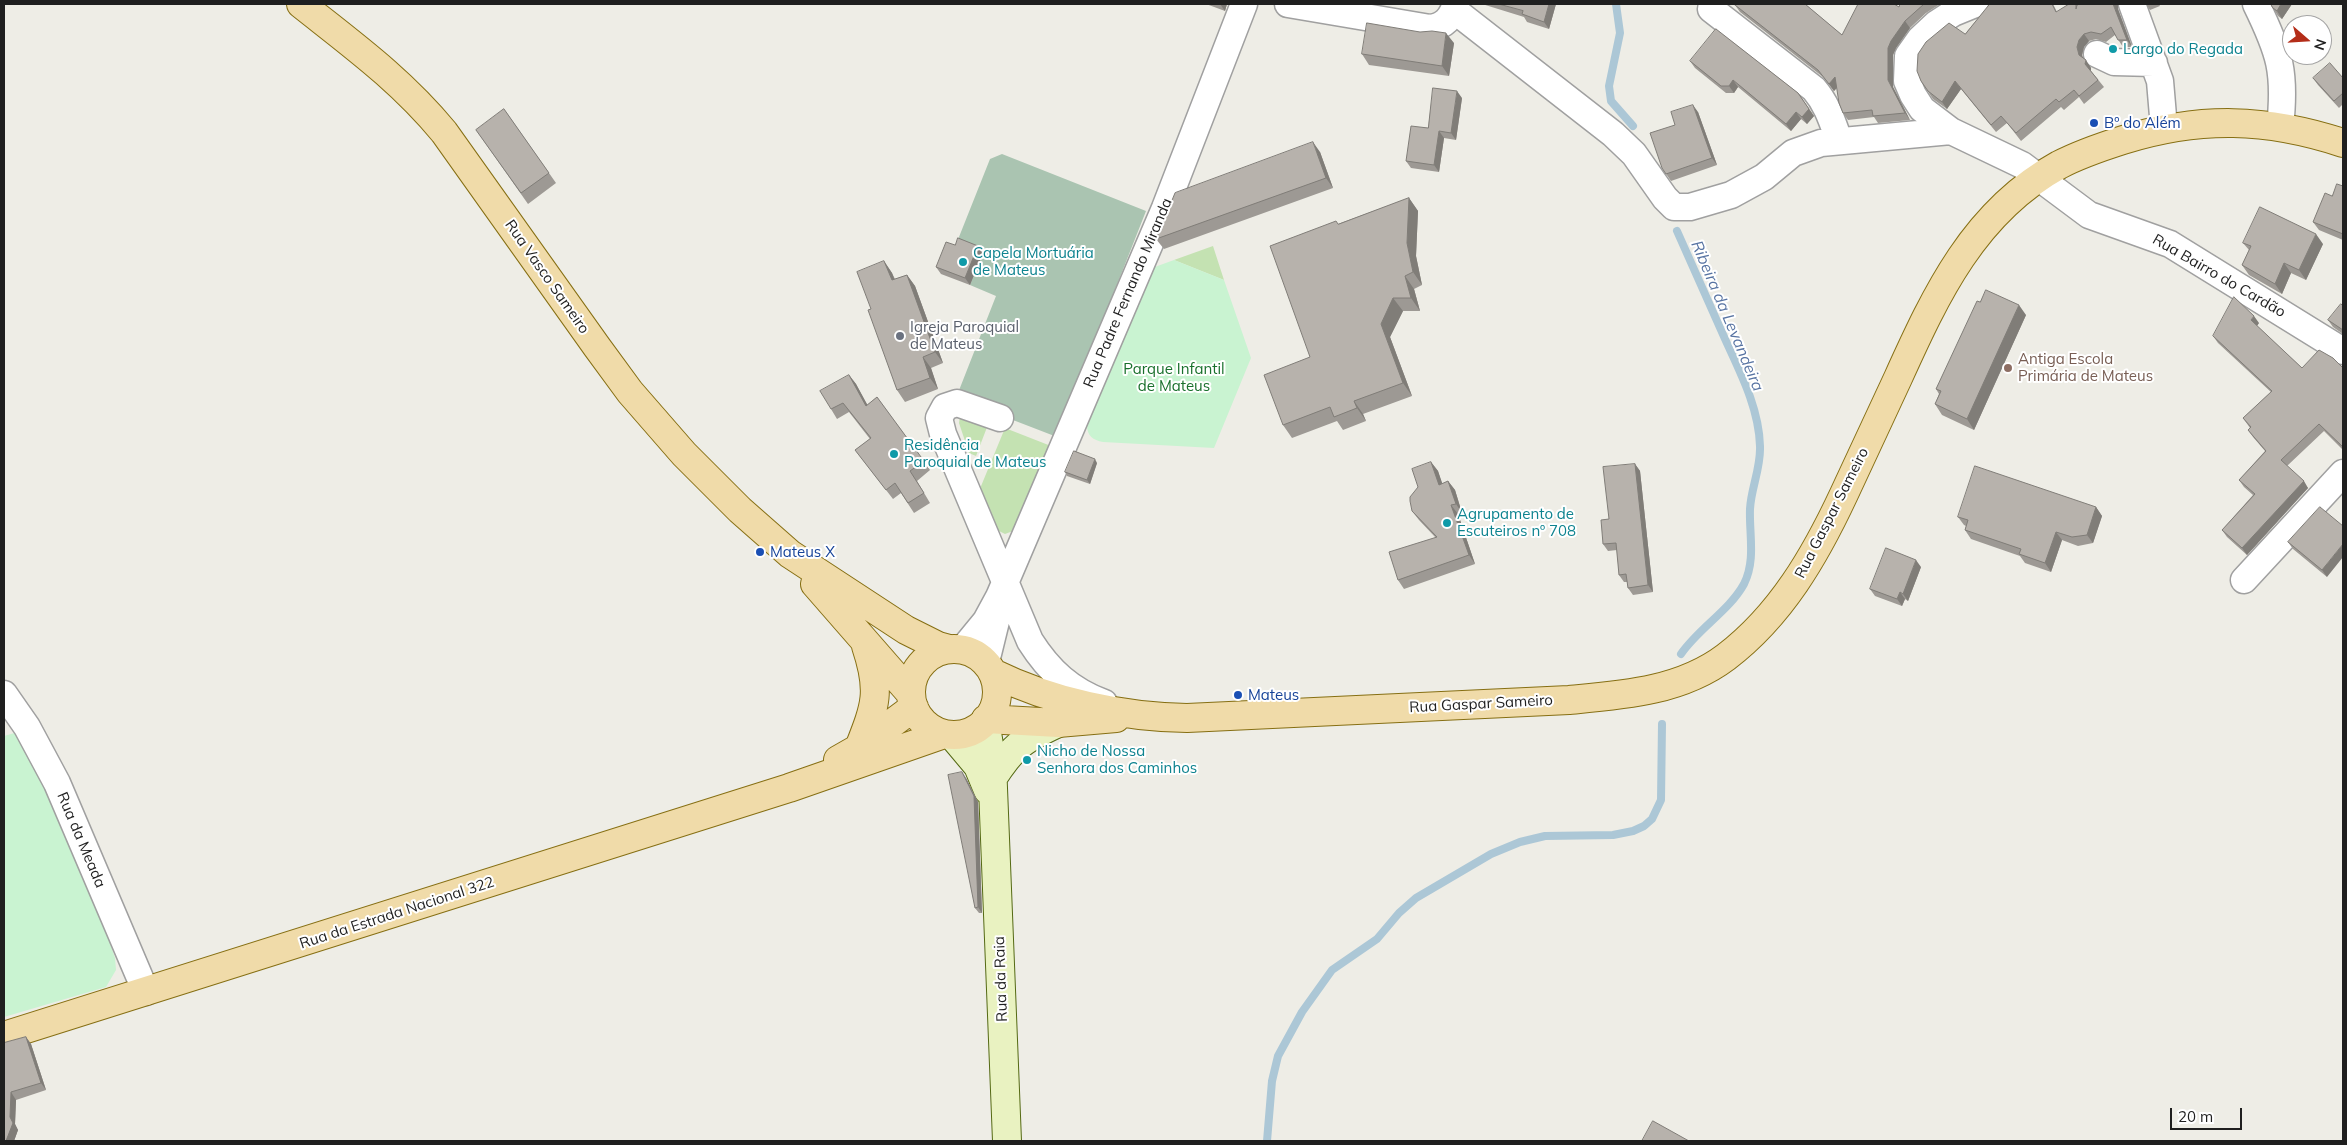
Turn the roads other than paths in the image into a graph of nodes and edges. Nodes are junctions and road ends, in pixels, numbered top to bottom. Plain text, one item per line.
1 (301, 4) edge
2 (1244, 4) edge
3 (1288, 4) edge
4 (1975, 4) edge
5 (2132, 4) edge
6 (2256, 4) edge
7 (1455, 7) edge
8 (1711, 9) dead end
9 (2097, 54) dead end
10 (2154, 64) junction
11 (2280, 127) junction
12 (2164, 128) junction
13 (1951, 131) junction
14 (1839, 140) junction
15 (2343, 143) edge
16 (2040, 178) junction
17 (2343, 351) edge
18 (1000, 418) dead end
19 (2343, 473) edge
20 (790, 554) junction
21 (1005, 580) junction
22 (2244, 580) dead end
23 (864, 640) junction
24 (973, 658) junction
25 (4, 694) edge
26 (912, 700) junction
27 (1140, 716) junction
28 (986, 720) junction
29 (1058, 723) junction
30 (948, 734) junction
31 (859, 748) junction
32 (992, 779) junction
33 (790, 788) junction
34 (994, 816) junction
35 (146, 992) junction
36 (4, 1036) edge
37 (1007, 1141) edge

1 - 20 main road, Rua Vasco Sameiro
2 - 21 street, Rua Padre Fernando Miranda
3 - 7 street
4 - 13 street, Rua Bairro do Cardão
5 - 10 street
6 - 11 street
7 - 14 street
8 - 14 street
9 - 10 street
10 - 12 street
11 - 12 main road, Rua Gaspar Sameiro
11 - 15 main road, Rua Gaspar Sameiro
12 - 16 main road, Rua Gaspar Sameiro
13 - 14 street
13 - 16 street, Rua Bairro do Cardão
16 - 17 street, Rua Bairro do Cardão
16 - 27 main road, Rua Gaspar Sameiro
18 - 21 street
19 - 22 street
20 - 23 main road
20 - 24 main road
21 - 24 street, Rua Padre Fernando Miranda
21 - 27 street
23 - 26 main road
23 - 31 main road
24 - 26 main road
24 - 27 main road
24 - 28 main road
25 - 35 street, Rua da Meada
26 - 30 main road
26 - 31 main road
27 - 29 main road
28 - 29 main road
28 - 30 main road
28 - 32 main road
29 - 32 main road
30 - 33 main road
30 - 34 main road
31 - 33 main road
32 - 34 main road
33 - 35 main road, Rua da Estrada Nacional 322
34 - 37 main road, Rua da Raia
35 - 36 main road, Rua da Estrada Nacional 322

